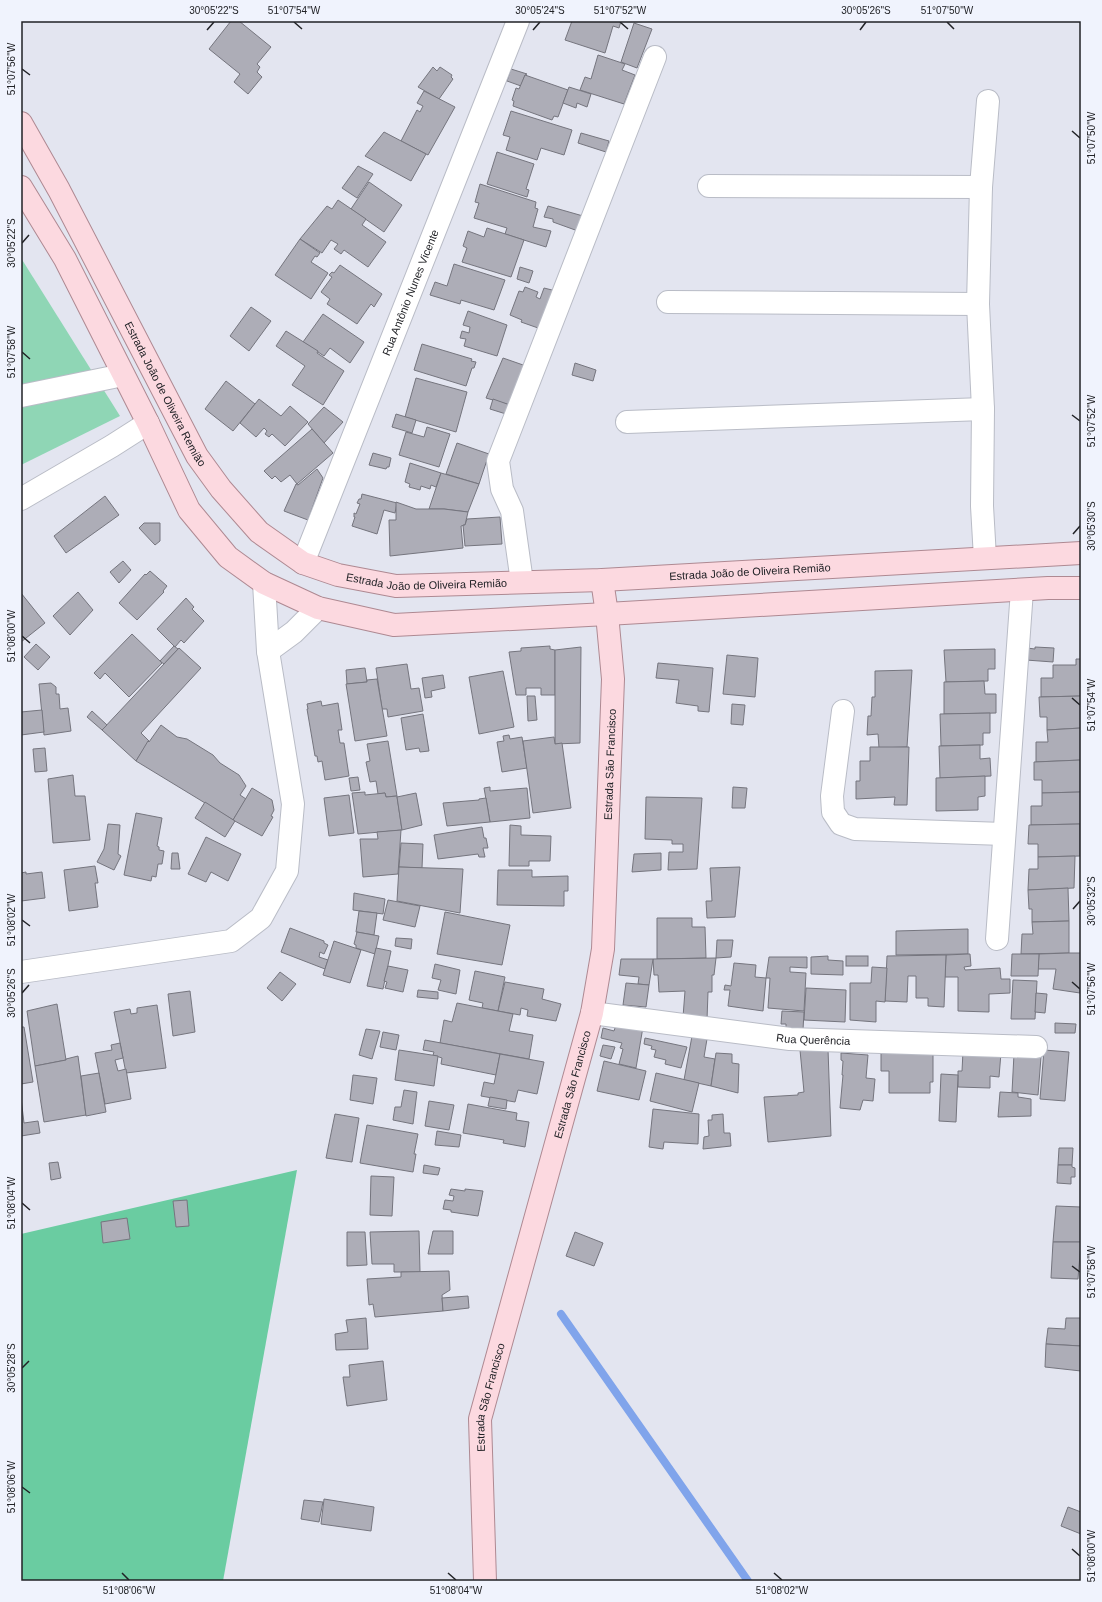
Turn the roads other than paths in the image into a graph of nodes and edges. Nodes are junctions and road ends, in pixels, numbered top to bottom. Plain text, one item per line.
1 (518, 21) edge
2 (655, 57) dead end
3 (988, 101) dead end
4 (21, 123) edge
5 (709, 186) dead end
6 (21, 187) edge
7 (981, 187) junction
8 (668, 302) dead end
9 (978, 304) junction
10 (124, 375) junction
11 (21, 396) edge
12 (983, 409) junction
13 (627, 422) dead end
14 (148, 423) junction
15 (21, 499) edge
16 (1081, 553) edge
17 (984, 558) junction
18 (303, 563) junction
19 (602, 580) junction
20 (522, 582) junction
21 (264, 583) junction
22 (1081, 588) edge
23 (1022, 590) junction
24 (318, 608) junction
25 (607, 614) junction
26 (268, 651) junction
27 (843, 710) dead end
28 (1004, 834) junction
29 (997, 939) dead end
30 (21, 972) edge
31 (592, 1013) junction
32 (1036, 1047) dead end
33 (485, 1581) edge

1 - 18 street, Rua Antônio Nunes Vicente
2 - 20 street
3 - 7 street
4 - 18 main road, Estrada João de Oliveira Remião
5 - 7 street
6 - 10 main road
7 - 9 street
8 - 9 street
9 - 12 street
10 - 11 street
10 - 14 main road
12 - 13 street
12 - 17 street
14 - 15 street
14 - 21 main road
16 - 17 main road, Estrada João de Oliveira Remião
17 - 19 main road, Estrada João de Oliveira Remião
18 - 20 main road, Estrada João de Oliveira Remião
19 - 20 main road, Estrada João de Oliveira Remião
19 - 25 main road, Estrada São Francisco
21 - 24 main road
21 - 26 street
22 - 23 main road
23 - 25 main road
23 - 28 street
24 - 25 main road
24 - 26 street
25 - 31 main road, Estrada São Francisco
26 - 30 street
27 - 28 street
28 - 29 street
31 - 32 street, Rua Querência
31 - 33 main road, Estrada São Francisco

